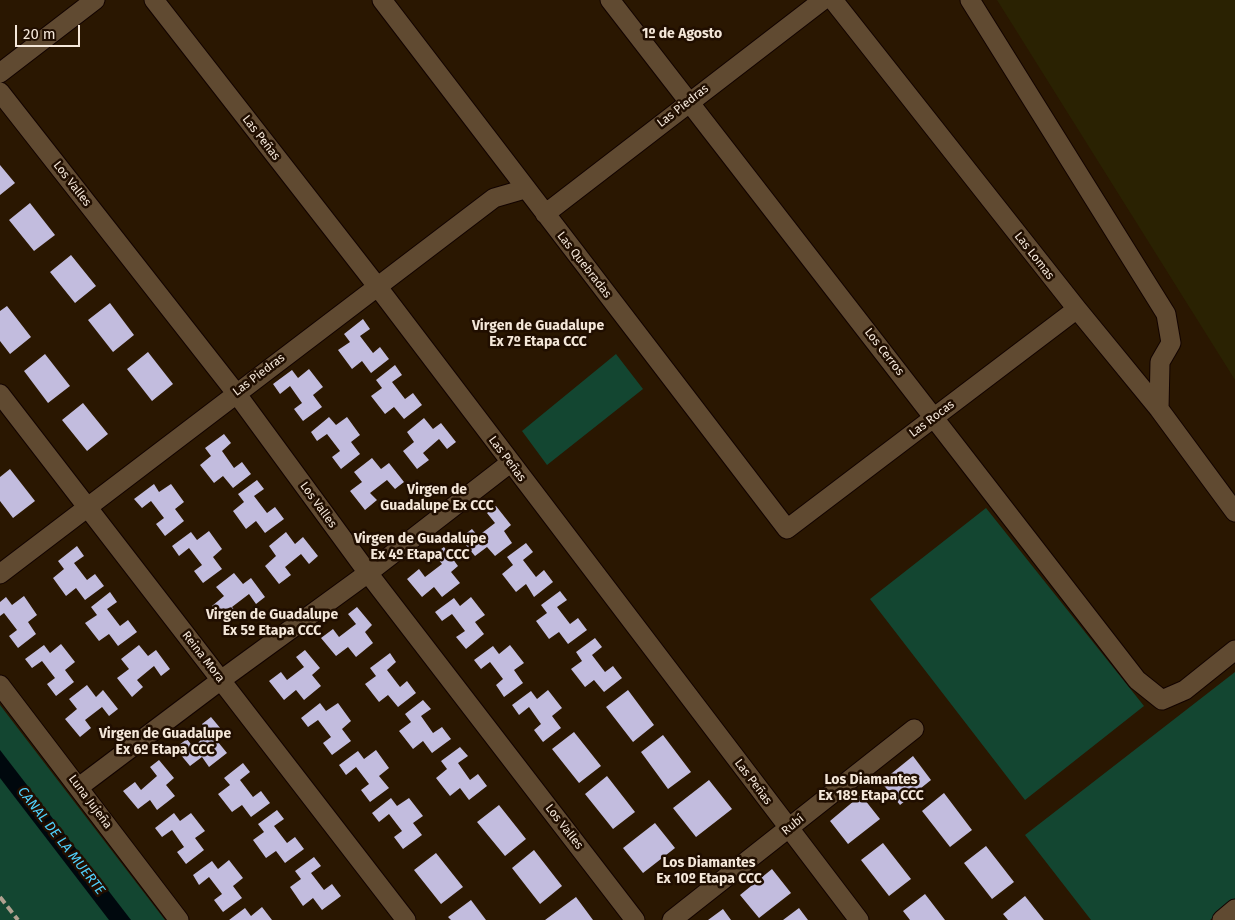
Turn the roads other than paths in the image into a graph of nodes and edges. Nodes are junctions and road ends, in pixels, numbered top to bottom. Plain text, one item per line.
1 (95, 0) edge
2 (154, 0) edge
3 (382, 0) edge
4 (610, 0) edge
5 (823, 0) edge
6 (833, 0) edge
7 (970, 0) edge
8 (0, 73) edge
9 (0, 92) edge
10 (689, 102) junction
11 (525, 189) junction
12 (545, 214) junction
13 (377, 286) junction
14 (1077, 309) junction
15 (236, 393) junction
16 (0, 394) edge
17 (1159, 410) junction
18 (935, 416) junction
19 (510, 463) junction
20 (88, 507) junction
21 (1235, 512) edge
22 (787, 529) joint
23 (368, 573) junction
24 (0, 574) edge
25 (1235, 650) edge
26 (221, 680) junction
27 (0, 685) edge
28 (914, 729) dead end
29 (79, 787) junction
30 (789, 829) junction
31 (1235, 909) edge
32 (400, 918) edge
33 (180, 920) edge
34 (635, 920) edge
35 (672, 920) edge
36 (859, 920) edge
37 (1222, 920) edge

1 - 8 street
2 - 13 street, Las Peñas
3 - 11 street, Las Quebradas
4 - 10 street, Los Cerros
5 - 10 street, Las Piedras
6 - 14 street, Las Lomas
7 - 17 street
9 - 15 street, Los Valles
10 - 12 street, Las Piedras
10 - 18 street, Los Cerros
11 - 12 street, Las Quebradas
11 - 13 street, Las Piedras
12 - 22 street, Las Quebradas
13 - 15 street, Las Piedras
13 - 19 street, Las Peñas
14 - 17 street, Las Lomas
14 - 18 street, Las Rocas
15 - 20 street, Las Piedras
15 - 23 street, Los Valles
16 - 20 street, Reina Mora
17 - 21 street, Las Lomas
18 - 22 street, Las Rocas
18 - 25 street, Los Cerros
19 - 23 street
19 - 30 street, Las Peñas
20 - 24 street, Las Piedras
20 - 26 street, Reina Mora
23 - 26 street
23 - 34 street, Los Valles
26 - 29 street
26 - 32 street, Reina Mora
27 - 29 street, Luna Jujeña
28 - 30 street, Rubí
29 - 33 street, Luna Jujeña
30 - 35 street, Rubí
30 - 36 street, Las Peñas
31 - 37 street

